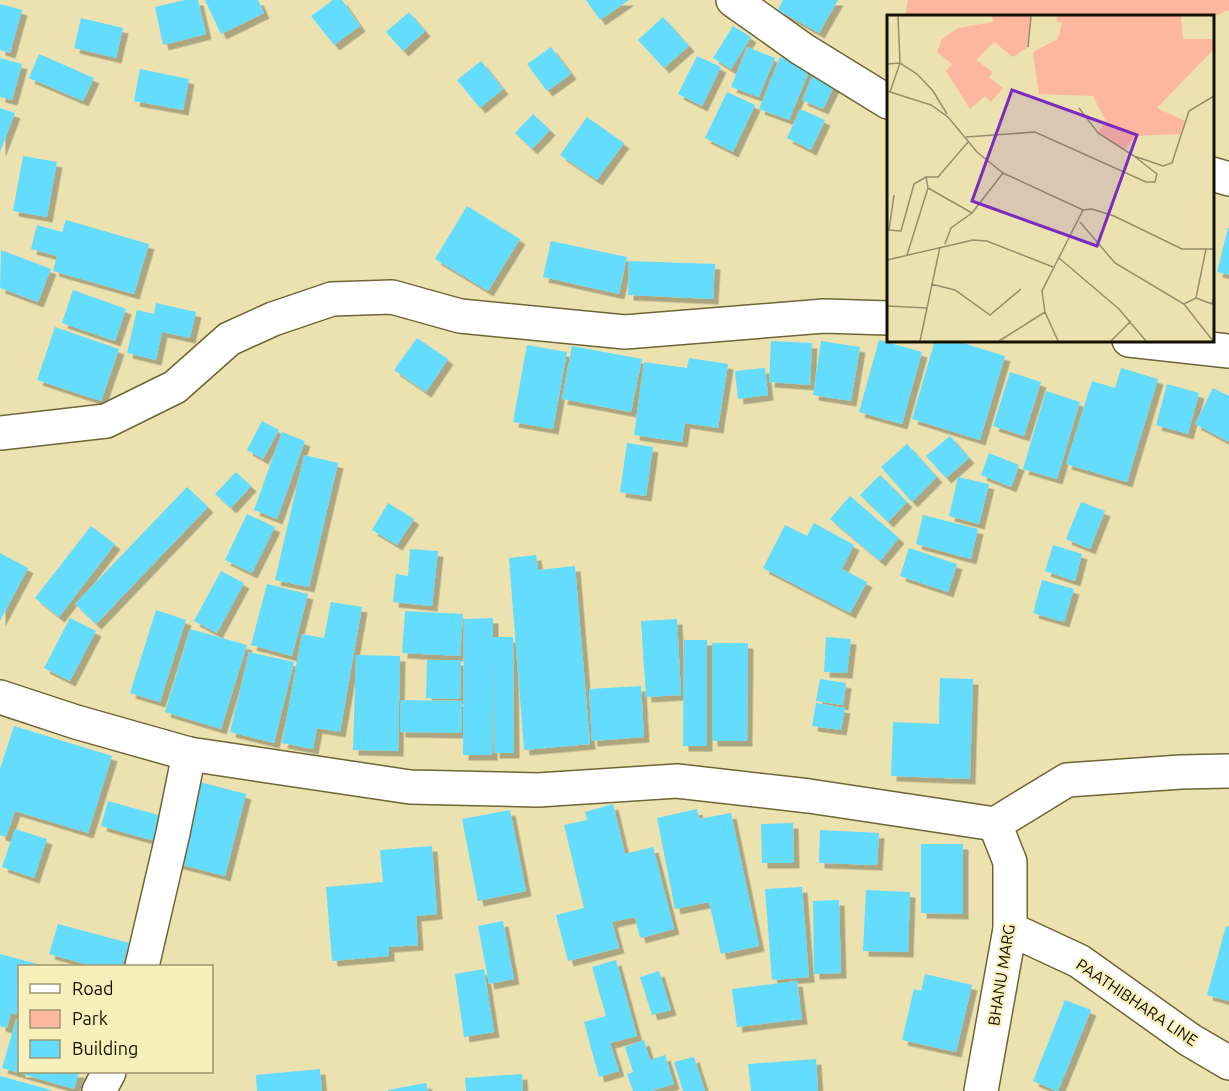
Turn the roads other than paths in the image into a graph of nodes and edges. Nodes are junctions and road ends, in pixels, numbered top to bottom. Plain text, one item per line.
1 (733, 0) edge
2 (887, 101) edge
3 (1214, 175) edge
4 (1229, 179) edge
5 (887, 318) edge
6 (1147, 342) edge
7 (1229, 351) edge
8 (0, 433) edge
9 (0, 697) edge
10 (189, 754) junction
11 (1229, 771) edge
12 (995, 824) junction
13 (1010, 928) junction
14 (142, 965) edge
15 (1229, 1063) edge
16 (109, 1073) edge
17 (99, 1091) edge
18 (981, 1091) edge

1 - 2 street
3 - 4 street
5 - 8 street
6 - 7 street
9 - 10 street
10 - 12 street
10 - 14 street
11 - 12 street
12 - 13 street, BHANU MARG
13 - 15 street, PAATHIBHARA LINE
13 - 18 street, BHANU MARG
16 - 17 street

